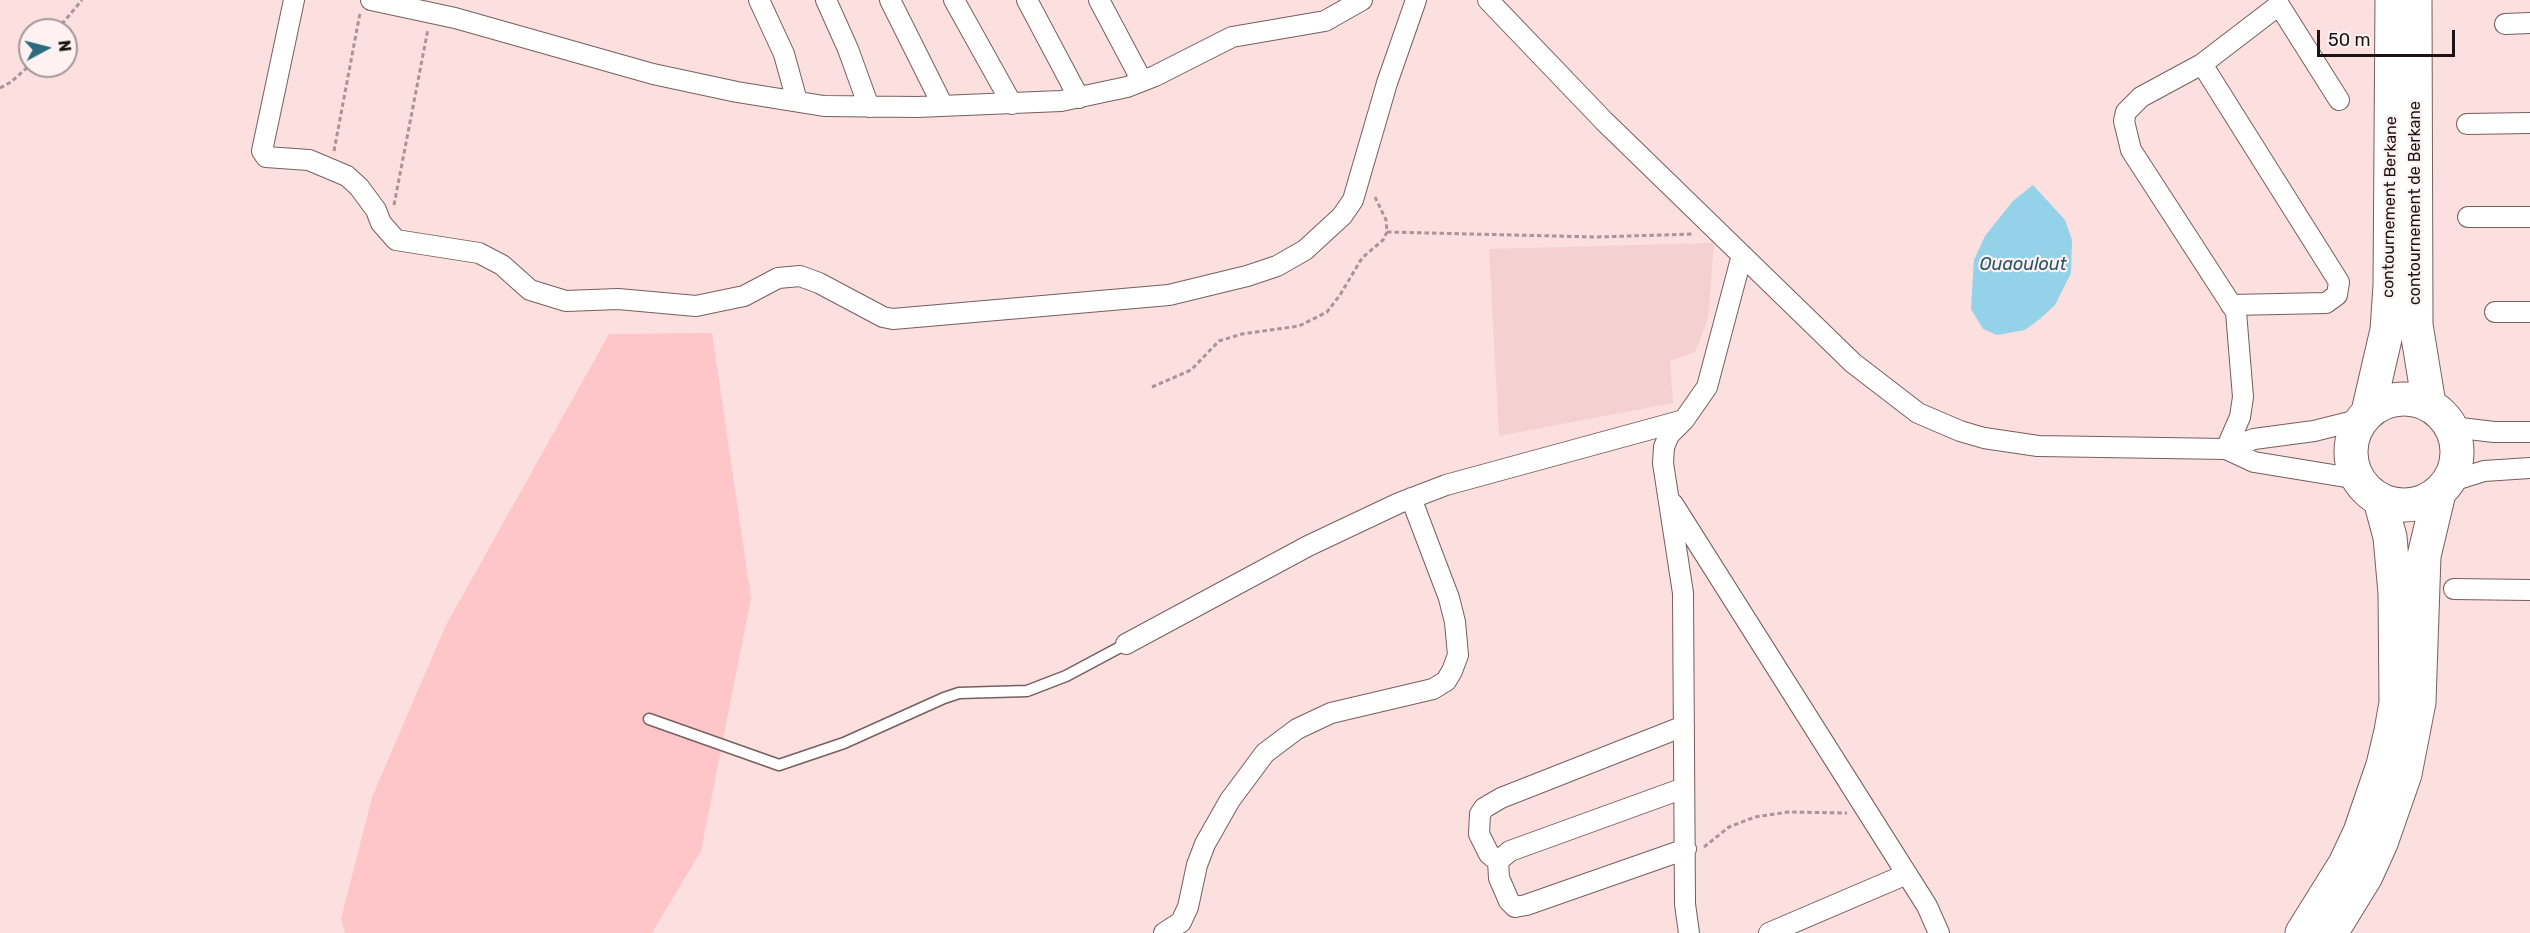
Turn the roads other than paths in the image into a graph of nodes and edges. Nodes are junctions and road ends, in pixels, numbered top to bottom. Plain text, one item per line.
1 (294, 0) edge
2 (759, 0) edge
3 (826, 0) edge
4 (890, 0) edge
5 (954, 0) edge
6 (1027, 0) edge
7 (1099, 0) edge
8 (1362, 0) edge
9 (1416, 0) edge
10 (1488, 0) edge
11 (2392, 0) edge
12 (2415, 0) edge
13 (366, 6) edge
14 (2530, 23) edge
15 (2505, 24) dead end
16 (2202, 64) junction
17 (1142, 81) junction
18 (1079, 98) junction
19 (2339, 100) dead end
20 (797, 101) junction
21 (1012, 104) junction
22 (944, 106) junction
23 (868, 107) junction
24 (2530, 123) edge
25 (2468, 124) dead end
26 (2530, 216) edge
27 (2468, 217) dead end
28 (1742, 255) junction
29 (2231, 305) junction
30 (2494, 312) dead end
31 (2530, 312) edge
32 (2429, 404) junction
33 (2365, 415) junction
34 (1684, 420) junction
35 (2452, 427) junction
36 (2530, 432) edge
37 (2226, 449) junction
38 (2530, 468) edge
39 (2444, 487) junction
40 (2369, 489) junction
41 (1411, 498) junction
42 (1670, 499) junction
43 (2454, 589) dead end
44 (2530, 590) edge
45 (1126, 644) joint
46 (649, 719) dead end
47 (1684, 726) junction
48 (1684, 788) junction
49 (1686, 856) junction
50 (1498, 861) junction
51 (1907, 874) junction
52 (1164, 933) edge
53 (1689, 933) edge
54 (1769, 933) edge
55 (1939, 933) edge
56 (2302, 933) edge
57 (2331, 933) edge

1 - 9 street
2 - 20 street
3 - 23 street
4 - 22 street
5 - 21 street
6 - 18 street
7 - 17 street
8 - 17 street
10 - 28 street
11 - 33 highway, contournement Berkane
12 - 32 highway, contournement de Berkane
13 - 20 street
14 - 15 street
16 - 19 street
16 - 29 street
16 - 29 street
17 - 18 street
18 - 21 street
20 - 23 street
21 - 22 street
22 - 23 street
24 - 25 street
26 - 27 street
28 - 34 street
28 - 37 street
29 - 37 street
30 - 31 street
32 - 33 highway
32 - 35 highway
33 - 37 street
33 - 40 highway
34 - 41 street
34 - 42 street
35 - 36 street
35 - 39 highway
37 - 40 street
38 - 39 street
39 - 40 highway
39 - 57 highway
40 - 56 highway
41 - 45 street
41 - 52 street
42 - 47 street
42 - 51 street
43 - 44 street
45 - 46 lane
47 - 48 street
47 - 50 street
48 - 49 street
48 - 50 street
49 - 50 street
49 - 53 street
51 - 54 street
51 - 55 street

